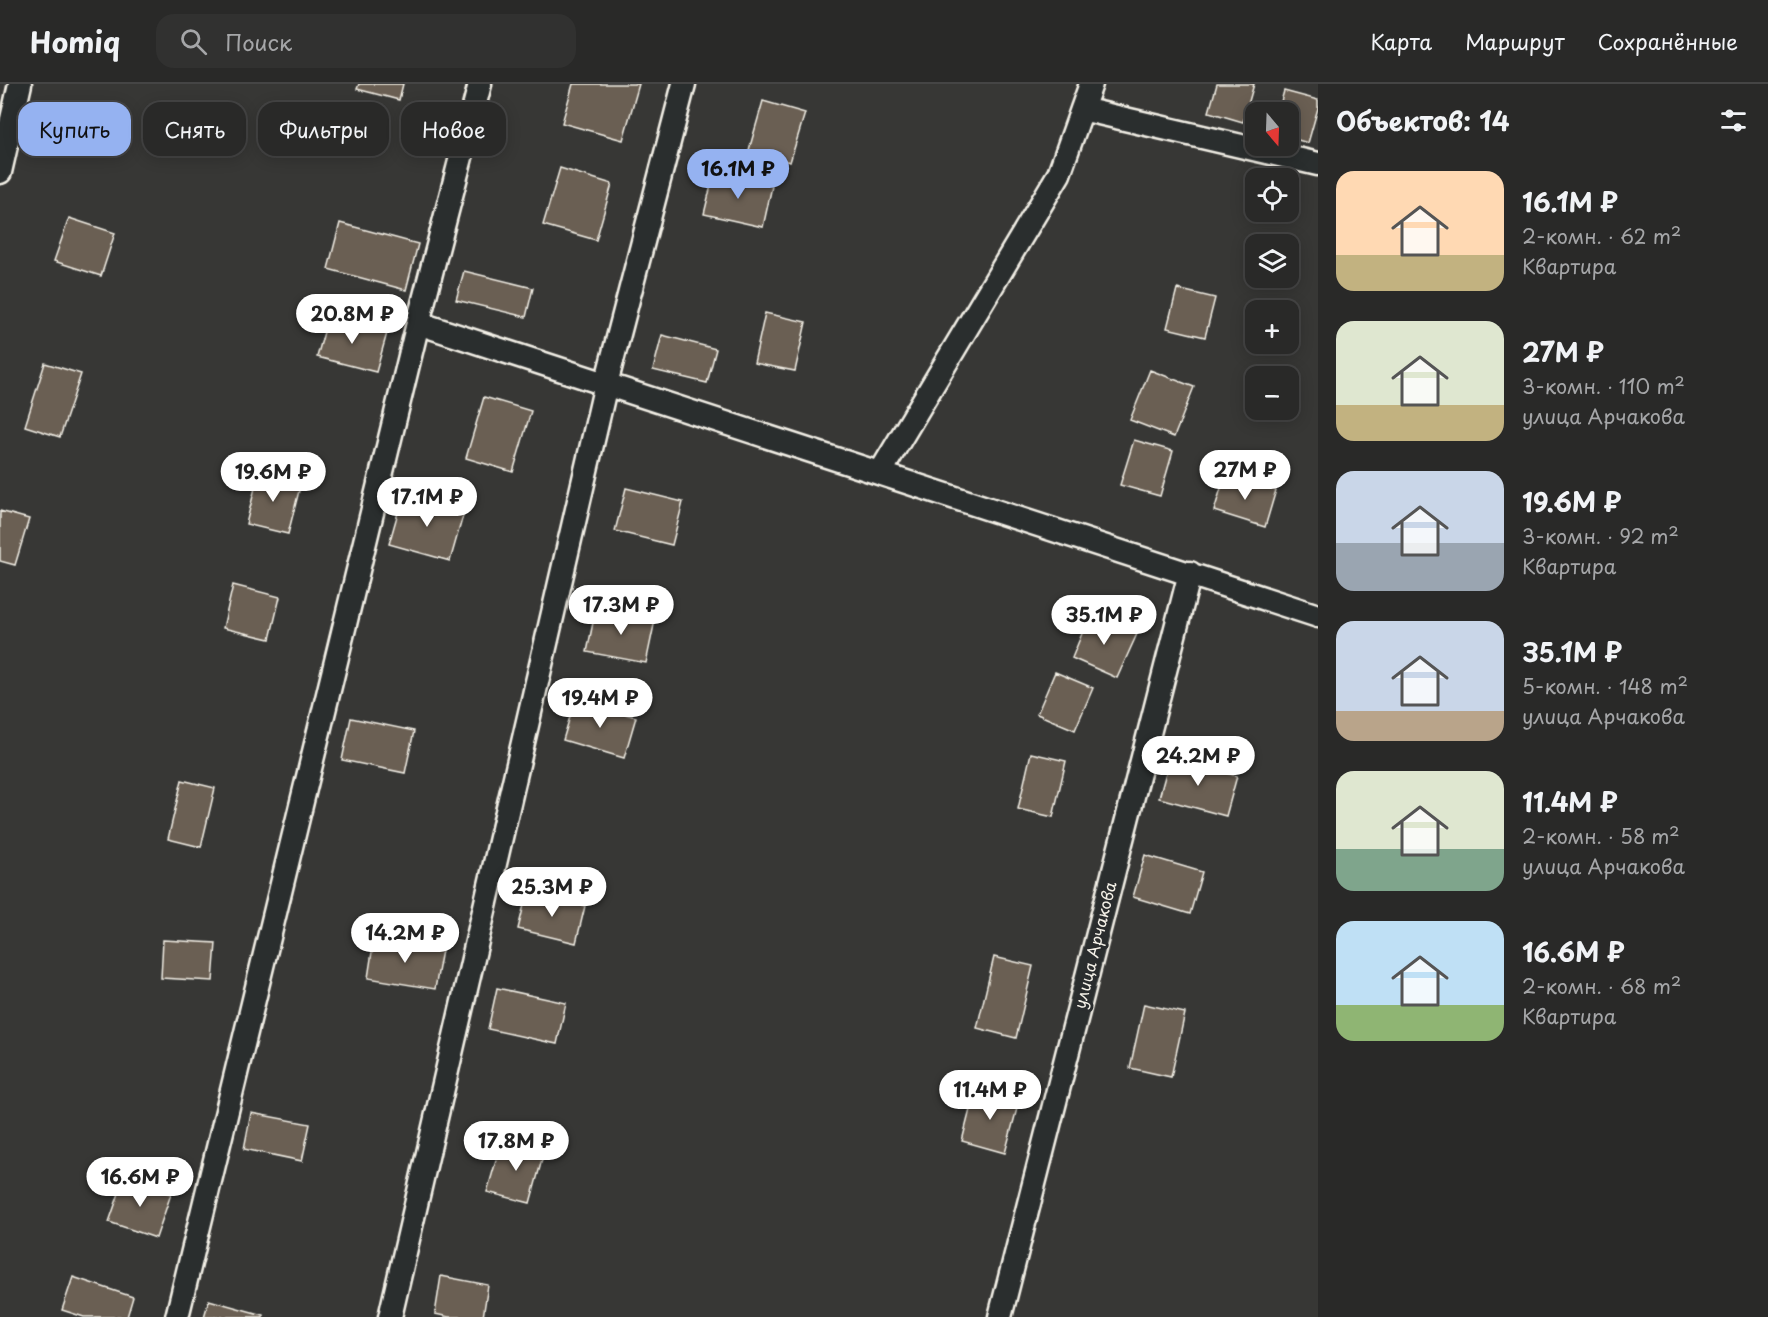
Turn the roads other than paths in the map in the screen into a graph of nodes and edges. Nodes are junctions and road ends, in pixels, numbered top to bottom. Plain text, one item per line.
1 (20, 84) edge
2 (480, 84) edge
3 (684, 84) edge
4 (1091, 84) edge
5 (1082, 109) junction
6 (1318, 164) edge
7 (0, 172) edge
8 (418, 323) junction
9 (606, 384) junction
10 (880, 473) junction
11 (1190, 573) junction
12 (1318, 616) edge
13 (177, 1317) edge
14 (390, 1317) edge
15 (1000, 1317) edge

1 - 7 street
2 - 8 street
3 - 9 street
4 - 5 street
5 - 6 street
5 - 10 street
8 - 9 street
8 - 13 street
9 - 10 street
9 - 14 street
10 - 11 street
11 - 12 street
11 - 15 street, улица Арчакова

